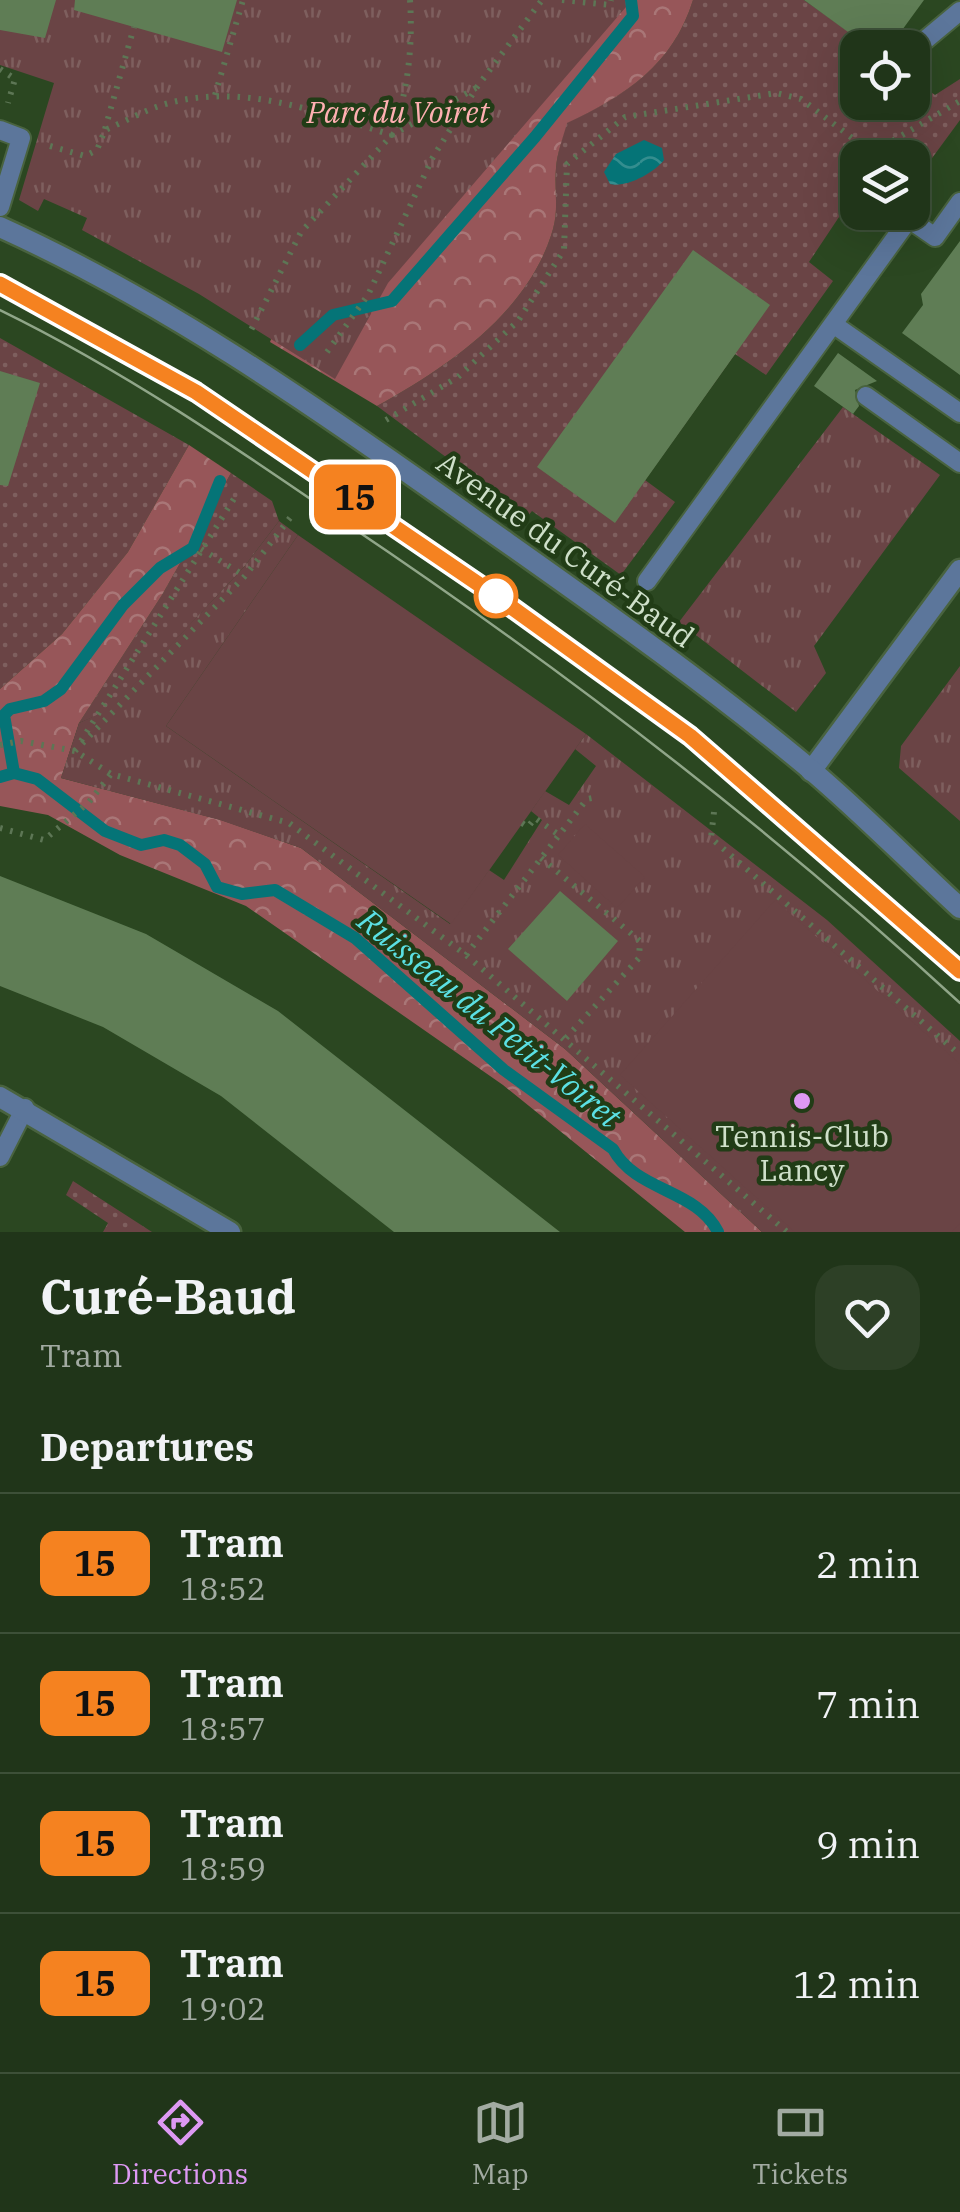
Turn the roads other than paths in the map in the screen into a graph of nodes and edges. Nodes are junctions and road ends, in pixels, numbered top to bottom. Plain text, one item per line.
1 (960, 11) edge
2 (930, 36) edge
3 (0, 130) edge
4 (960, 202) edge
5 (0, 206) edge
6 (0, 226) edge
7 (833, 324) junction
8 (866, 396) dead end
9 (960, 413) edge
10 (960, 464) edge
11 (960, 570) edge
12 (647, 581) dead end
13 (811, 770) junction
14 (960, 908) edge
15 (0, 1097) edge
16 (25, 1108) junction
17 (0, 1157) edge
18 (230, 1232) edge

1 - 2 lane
3 - 5 lane
4 - 7 lane
6 - 13 street, Avenue du Curé-Baud
7 - 9 lane
7 - 12 lane
8 - 10 lane
11 - 13 street
13 - 14 street, Avenue du Curé-Baud
15 - 16 street
16 - 17 lane
16 - 18 street

